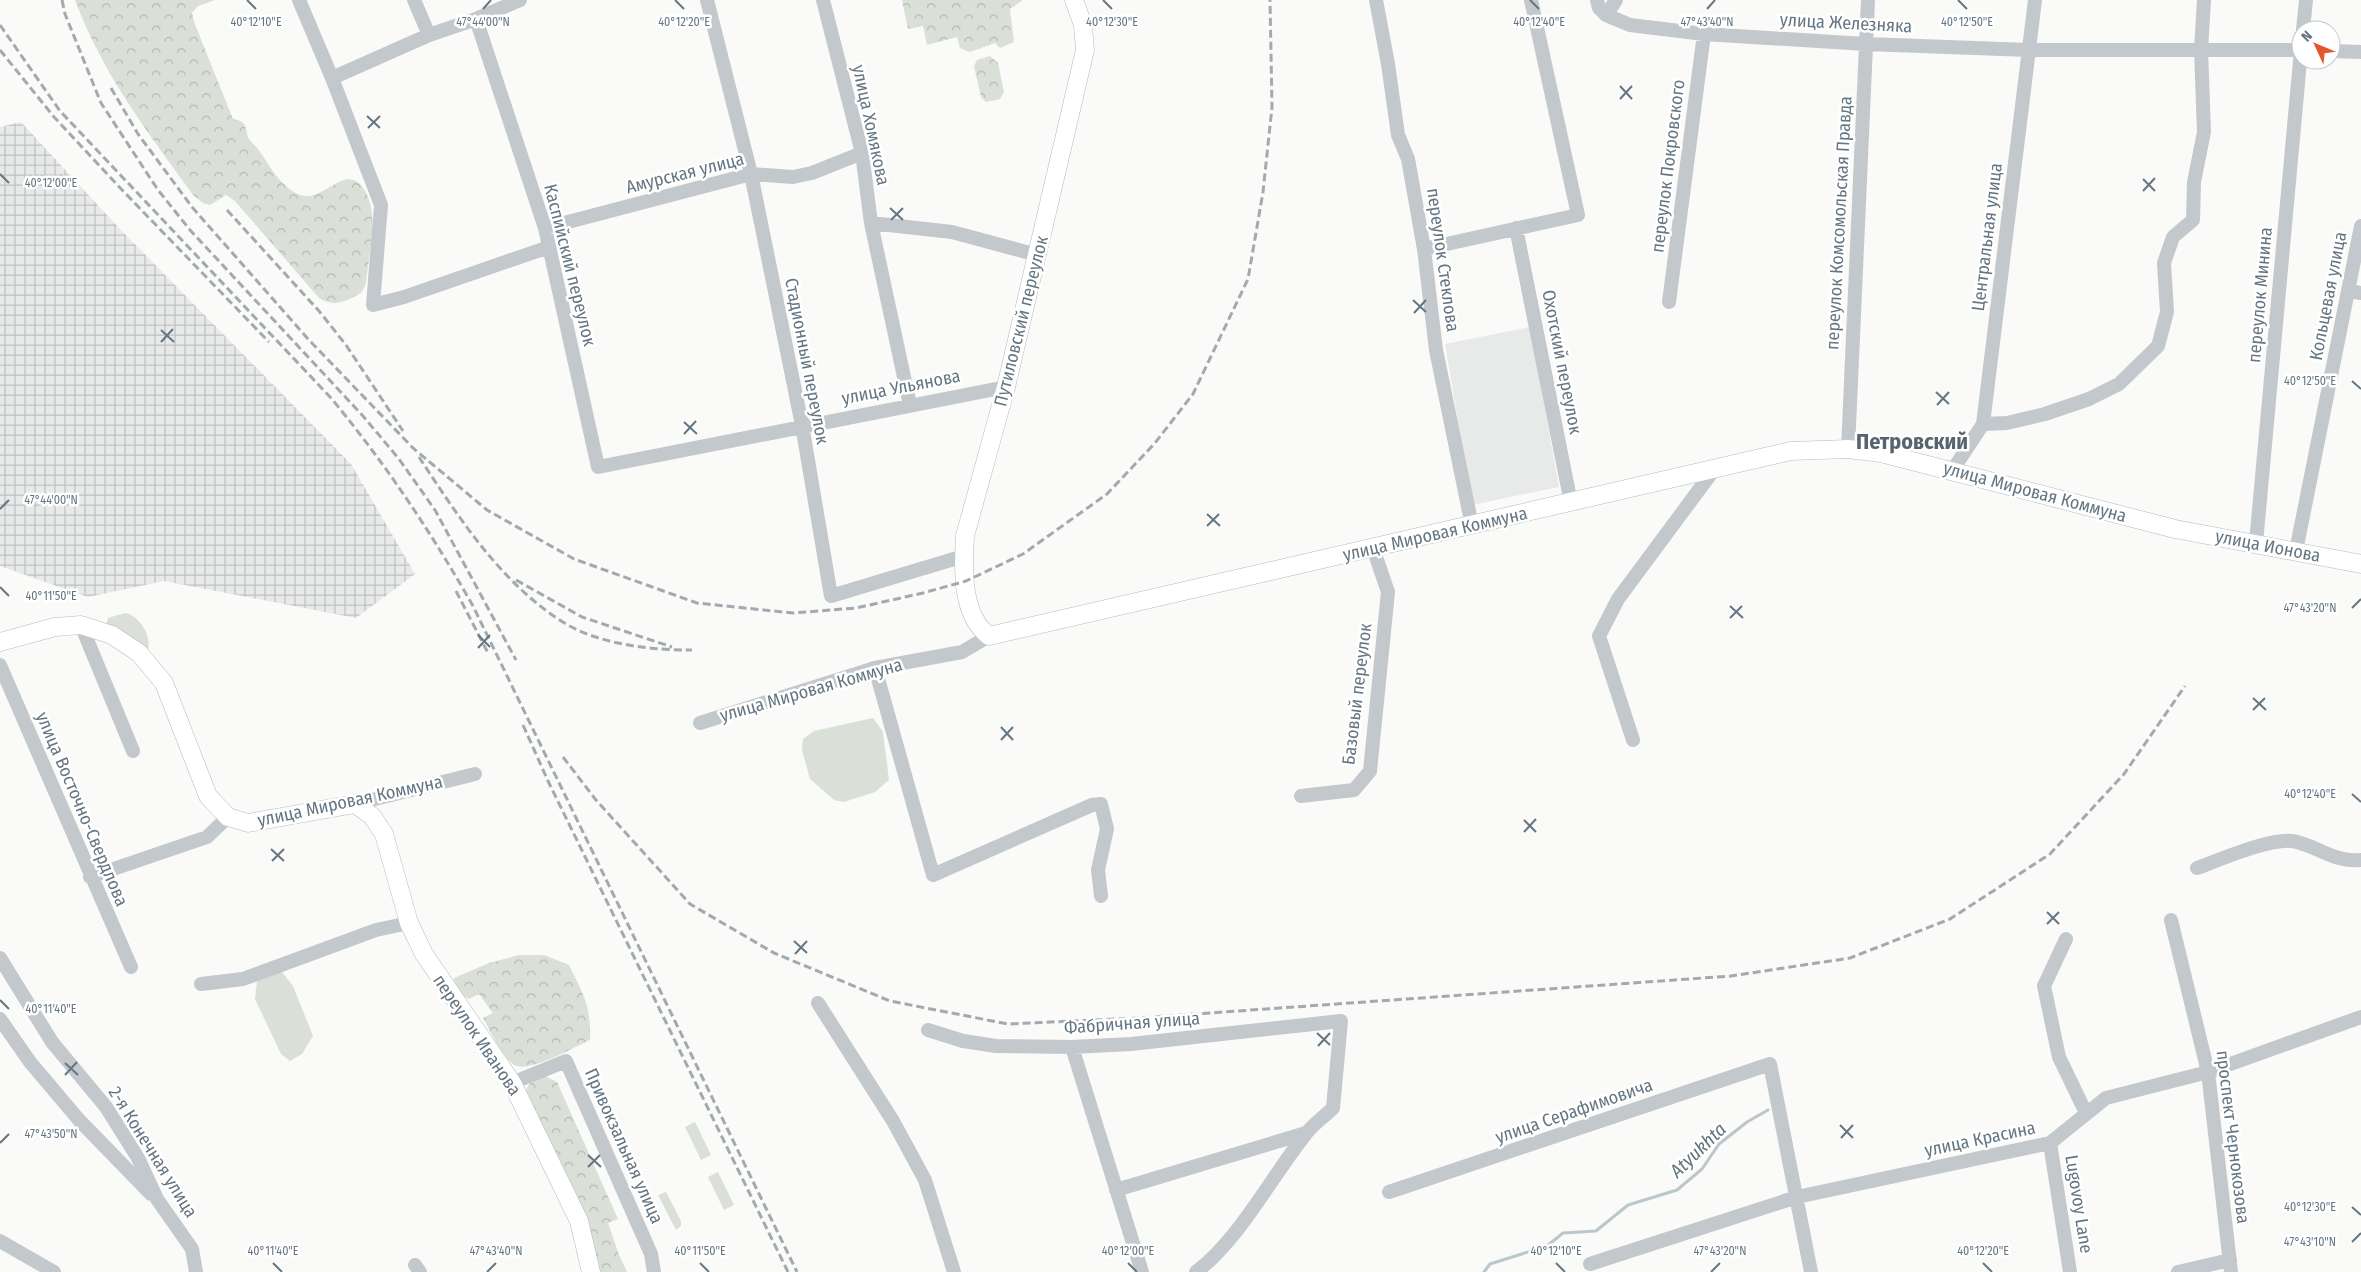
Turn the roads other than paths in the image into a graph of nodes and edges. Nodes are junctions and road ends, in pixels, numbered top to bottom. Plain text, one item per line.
1 (299, 0) edge
2 (414, 0) edge
3 (520, 0) edge
4 (707, 0) edge
5 (823, 0) edge
6 (1074, 0) edge
7 (1376, 0) edge
8 (1531, 0) edge
9 (1598, 0) edge
10 (1616, 0) edge
11 (1868, 0) edge
12 (2035, 0) edge
13 (2204, 0) edge
14 (2306, 0) edge
15 (1606, 14) junction
16 (476, 19) junction
17 (2304, 20) edge
18 (1704, 34) junction
19 (429, 35) junction
20 (1866, 44) junction
21 (2029, 50) junction
22 (2201, 50) junction
23 (2291, 50) edge
24 (2341, 51) edge
25 (2361, 52) edge
26 (2299, 70) edge
27 (332, 78) junction
28 (862, 153) junction
29 (751, 174) junction
30 (871, 223) junction
31 (2361, 226) edge
32 (545, 228) junction
33 (1516, 228) junction
34 (549, 247) junction
35 (1424, 249) junction
36 (1037, 254) junction
37 (2355, 292) edge
38 (1669, 302) dead end
39 (1006, 387) junction
40 (910, 405) junction
41 (1983, 424) junction
42 (802, 425) junction
43 (1848, 449) junction
44 (598, 467) joint
45 (1713, 470) junction
46 (1952, 471) junction
47 (1570, 503) junction
48 (1472, 526) junction
49 (2175, 529) joint
50 (2256, 543) junction
51 (1374, 548) junction
52 (2296, 551) junction
53 (964, 556) junction
54 (2361, 564) edge
55 (80, 625) junction
56 (989, 636) junction
57 (0, 642) edge
58 (0, 665) edge
59 (875, 668) junction
60 (700, 722) dead end
61 (1633, 740) dead end
62 (133, 750) dead end
63 (476, 774) dead end
64 (1301, 796) dead end
65 (355, 804) junction
66 (228, 817) junction
67 (2361, 860) edge
68 (2197, 868) dead end
69 (90, 878) junction
70 (1101, 896) dead end
71 (2171, 920) dead end
72 (409, 923) junction
73 (2066, 940) dead end
74 (0, 958) edge
75 (131, 966) dead end
76 (201, 984) dead end
77 (818, 1003) dead end
78 (2361, 1017) edge
79 (0, 1019) edge
80 (928, 1030) dead end
81 (1072, 1047) junction
82 (2208, 1072) junction
83 (512, 1083) junction
84 (2086, 1113) junction
85 (1306, 1133) junction
86 (2050, 1143) junction
87 (1116, 1190) junction
88 (1389, 1192) dead end
89 (1796, 1197) junction
90 (157, 1199) junction
91 (0, 1241) edge
92 (1590, 1264) dead end
93 (2230, 1266) edge
94 (54, 1272) edge
95 (196, 1272) edge
96 (590, 1272) edge
97 (654, 1272) edge
98 (954, 1272) edge
99 (1142, 1272) edge
100 (1196, 1272) edge
101 (1811, 1272) edge
102 (2070, 1272) edge
103 (2178, 1272) edge

1 - 27 street
2 - 19 street
3 - 16 street
4 - 29 street, Стадионный переулок
5 - 28 street, улица Хомякова
6 - 36 main road, Путиловский переулок
7 - 35 street, переулок Стеклова
8 - 33 street
9 - 15 street
10 - 15 street
11 - 20 street, переулок Комсомольская Правда
12 - 21 street, Центральная улица
13 - 22 street
14 - 17 street
15 - 18 street, улица Железняка
16 - 19 street
16 - 32 street, Каспийский переулок
18 - 20 street, улица Железняка
18 - 38 street, переулок Покровского
19 - 27 street
20 - 21 street, улица Железняка
20 - 43 street, переулок Комсомольская Правда
21 - 22 street, улица Железняка
21 - 41 street, Центральная улица
22 - 23 street, улица Железняка
22 - 41 street
24 - 25 street
26 - 50 street, переулок Минина
27 - 34 street
28 - 29 street, Амурская улица
28 - 30 street, улица Хомякова
29 - 32 street, Амурская улица
29 - 42 street, Стадионный переулок
30 - 36 street
30 - 40 street, улица Хомякова
31 - 37 street, Кольцевая улица
32 - 34 street, Каспийский переулок
33 - 35 street
33 - 47 street, Охотский переулок
34 - 44 street, Каспийский переулок
35 - 48 street, переулок Стеклова
36 - 39 main road, Путиловский переулок
37 - 52 street, Кольцевая улица
39 - 40 street, улица Ульянова
39 - 53 main road, Путиловский переулок
40 - 42 street, улица Ульянова
41 - 46 street, Центральная улица
42 - 44 street, улица Ульянова
42 - 53 street, Стадионный переулок
43 - 45 main road, улица Мировая Коммуна
43 - 46 main road, улица Мировая Коммуна
45 - 47 main road, улица Мировая Коммуна
45 - 61 street
46 - 49 main road, улица Мировая Коммуна
47 - 48 main road, улица Мировая Коммуна
48 - 51 main road, улица Мировая Коммуна
49 - 50 main road, улица Ионова
50 - 52 main road, улица Ионова
51 - 56 main road, улица Мировая Коммуна
51 - 64 street, Базовый переулок
52 - 54 main road, улица Ионова
53 - 56 main road, Путиловский переулок
55 - 57 main road
55 - 62 street
55 - 66 main road
56 - 59 street, улица Мировая Коммуна
58 - 69 street, улица Восточно-Свердлова
59 - 60 street, улица Мировая Коммуна
59 - 70 street
63 - 65 street, улица Мировая Коммуна
65 - 66 main road, улица Мировая Коммуна
65 - 72 main road, переулок Иванова
66 - 69 street
67 - 68 street
69 - 75 street, улица Восточно-Свердлова
71 - 82 street, проспект Чернокозова
72 - 76 street
72 - 83 main road, переулок Иванова
73 - 84 street
74 - 90 street, 2-я Конечная улица
77 - 98 street
78 - 82 street, улица Красина
79 - 90 street
80 - 81 street, Фабричная улица
81 - 85 street, Фабричная улица
81 - 87 street
82 - 84 street, улица Красина
82 - 93 street, проспект Чернокозова
83 - 96 main road, переулок Иванова
83 - 97 street, Привокзальная улица
84 - 86 street, улица Красина
85 - 87 street
85 - 100 street
86 - 89 street, улица Красина
86 - 102 street, Lugovoy Lane
87 - 99 street
88 - 89 street, улица Серафимовича
89 - 92 street, улица Красина
89 - 101 street
90 - 95 street, 2-я Конечная улица
91 - 94 street
93 - 103 street

